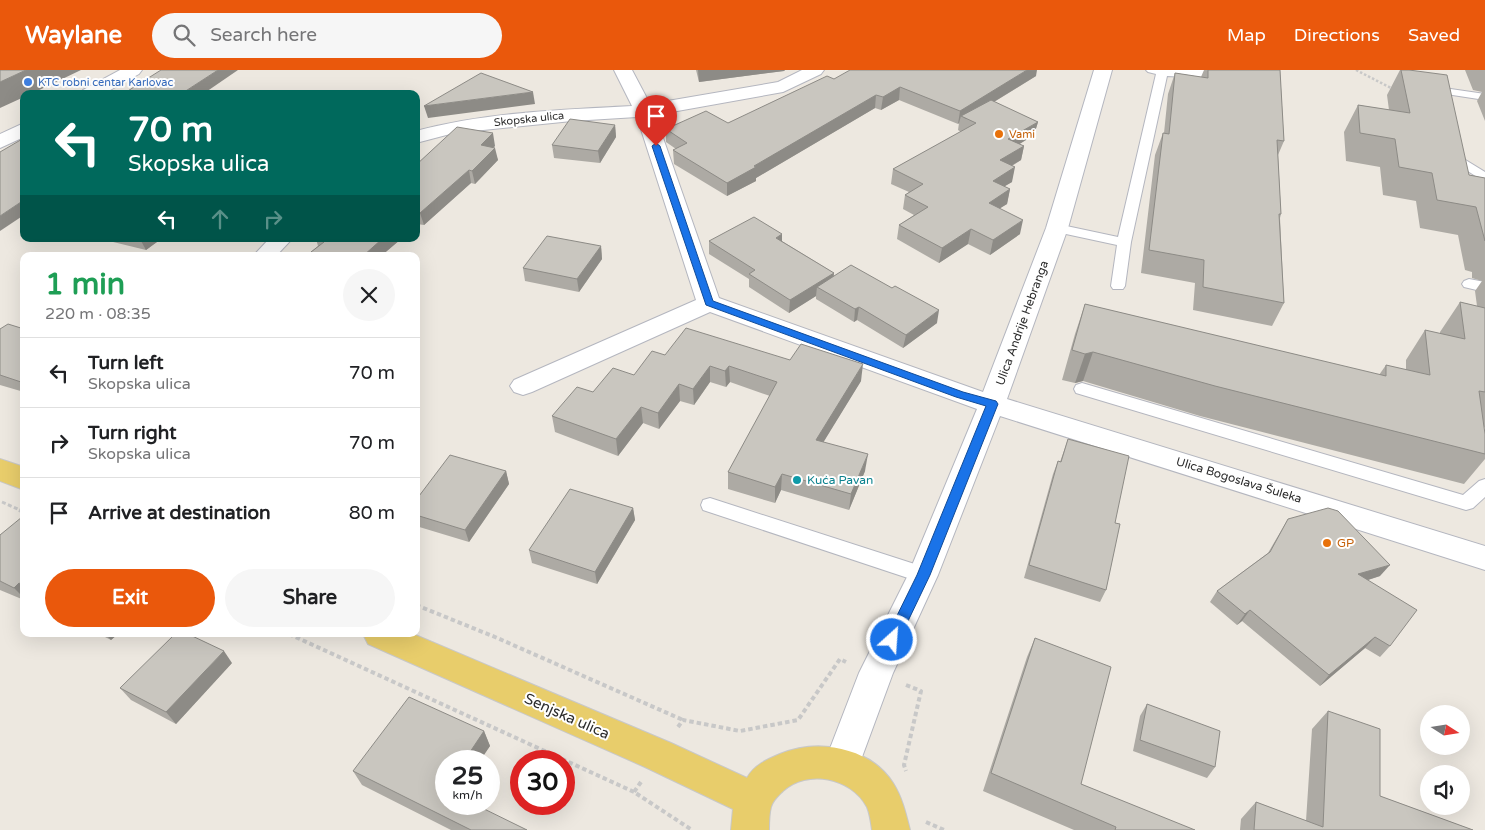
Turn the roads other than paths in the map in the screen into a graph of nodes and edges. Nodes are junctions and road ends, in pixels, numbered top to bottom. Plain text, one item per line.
1 (133, 70) edge
2 (623, 70) edge
3 (815, 70) edge
4 (1102, 70) edge
5 (1207, 70) edge
6 (1157, 71) edge
7 (96, 90) edge
8 (1437, 90) edge
9 (1485, 97) edge
10 (644, 111) junction
11 (20, 118) edge
12 (0, 122) edge
13 (20, 131) edge
14 (420, 135) edge
15 (0, 142) edge
16 (1459, 160) edge
17 (1485, 178) edge
18 (1057, 228) junction
19 (278, 242) edge
20 (1124, 242) junction
21 (268, 252) edge
22 (1469, 284) dead end
23 (1118, 286) dead end
24 (1485, 287) edge
25 (709, 303) junction
26 (524, 386) dead end
27 (1082, 389) dead end
28 (992, 404) junction
29 (0, 469) edge
30 (20, 477) edge
31 (1485, 486) edge
32 (710, 505) dead end
33 (1485, 558) edge
34 (924, 575) junction
35 (386, 637) edge
36 (842, 764) junction
37 (752, 815) edge
38 (907, 826) edge

1 - 7 street
2 - 10 street
3 - 10 street, Skopska ulica
4 - 18 street, Ulica Andrije Hebranga
5 - 6 lane
6 - 20 lane
8 - 9 lane
10 - 14 street, Skopska ulica
10 - 25 street
11 - 12 street
13 - 15 street
16 - 17 lane
18 - 20 lane
18 - 28 street, Ulica Andrije Hebranga
19 - 21 street
20 - 23 lane
22 - 24 lane
25 - 26 street
25 - 28 street
27 - 31 lane
28 - 33 street, Ulica Bogoslava Šuleka
28 - 34 street, Ulica Andrije Hebranga
29 - 30 main road
32 - 34 lane
34 - 36 street, Ulica Andrije Hebranga
35 - 37 main road, Senjska ulica
36 - 37 main road
36 - 38 main road

